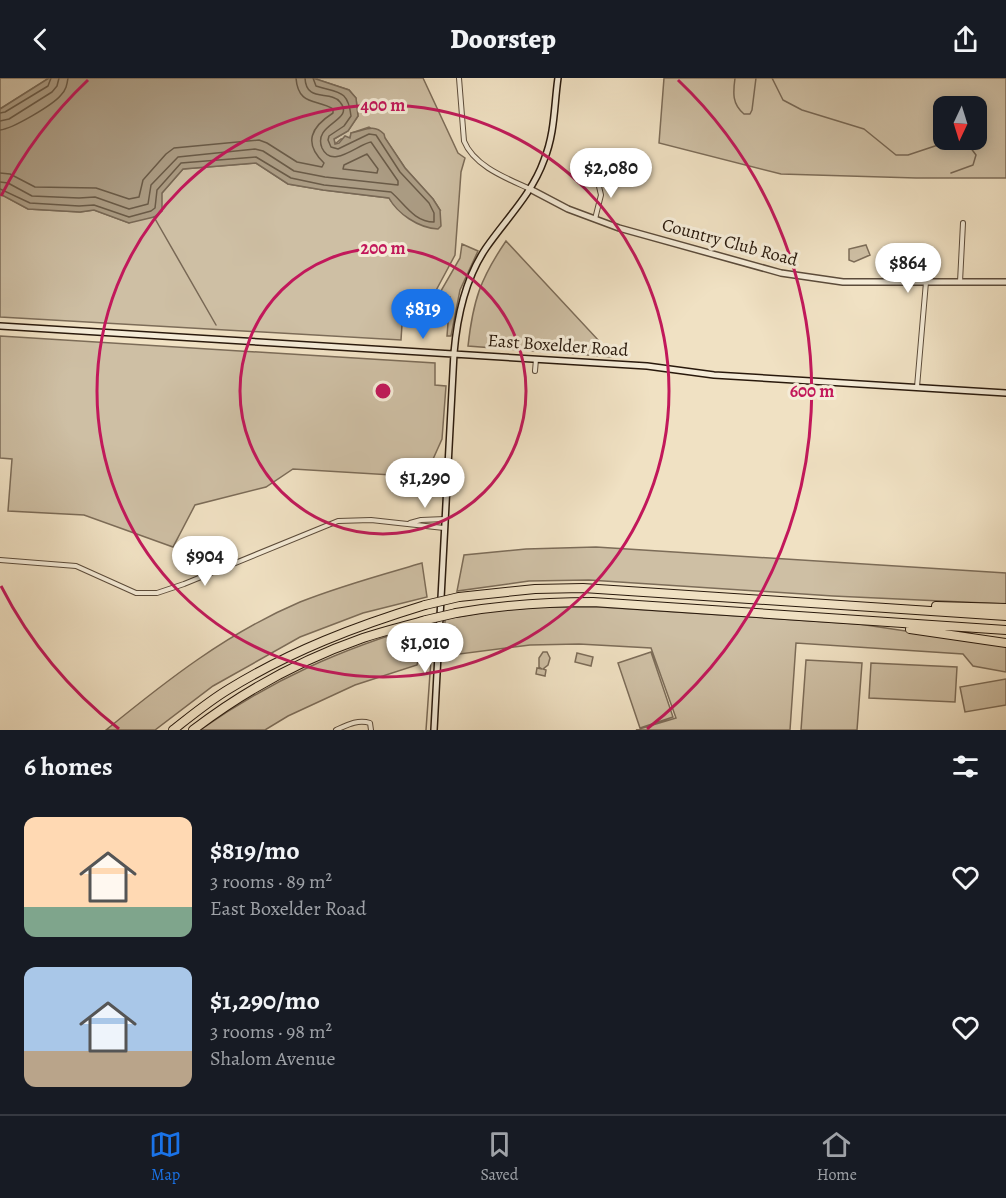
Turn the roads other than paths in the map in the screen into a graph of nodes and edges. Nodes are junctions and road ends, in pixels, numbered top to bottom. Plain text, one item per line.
1 (459, 78) edge
2 (558, 78) edge
3 (597, 178) dead end
4 (530, 189) junction
5 (595, 219) junction
6 (963, 223) dead end
7 (926, 282) junction
8 (960, 282) junction
9 (1006, 282) edge
10 (0, 326) edge
11 (454, 353) junction
12 (536, 359) junction
13 (536, 371) dead end
14 (917, 387) junction
15 (1006, 393) edge
16 (445, 519) junction
17 (410, 523) junction
18 (444, 528) junction
19 (0, 560) edge
20 (797, 602) junction
21 (1006, 608) edge
22 (1006, 616) edge
23 (837, 620) junction
24 (1006, 630) edge
25 (1006, 643) edge
26 (173, 730) edge
27 (193, 730) edge
28 (336, 730) edge
29 (371, 730) edge
30 (434, 730) edge

1 - 4 street, Country Club Road
2 - 4 main road
3 - 5 street
4 - 5 main road, Country Club Road
4 - 11 main road
5 - 7 main road, Country Club Road
6 - 8 street
7 - 8 main road, Country Club Road
7 - 14 street
8 - 9 main road, Country Club Road
10 - 11 main road, East Boxelder Road
11 - 12 main road, East Boxelder Road
11 - 16 main road
12 - 13 street
12 - 14 main road, East Boxelder Road
14 - 15 main road, East Boxelder Road
16 - 17 street
16 - 18 main road
17 - 18 street
17 - 19 street
18 - 30 main road
20 - 21 highway
20 - 22 highway
20 - 26 highway, bridge
23 - 24 highway
23 - 25 highway
23 - 27 highway, bridge
28 - 29 street

